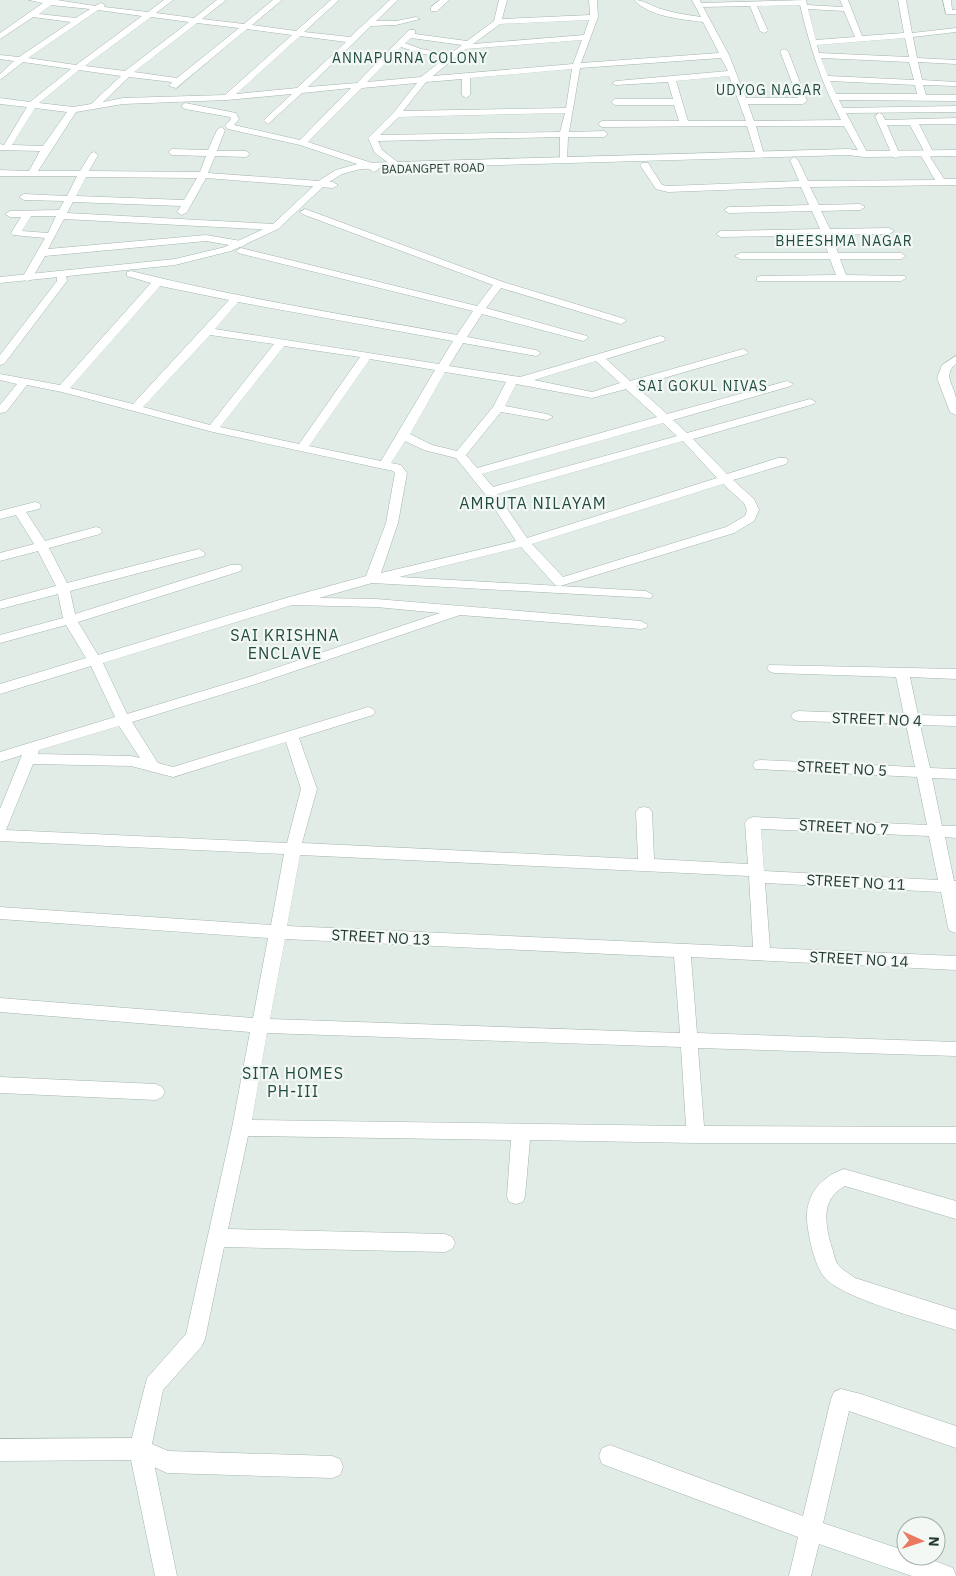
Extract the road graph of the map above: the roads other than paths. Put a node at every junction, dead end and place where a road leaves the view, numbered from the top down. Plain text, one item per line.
1 (33, 0) edge
2 (108, 0) edge
3 (170, 0) edge
4 (222, 0) edge
5 (278, 0) edge
6 (335, 0) edge
7 (394, 0) edge
8 (444, 0) edge
9 (503, 0) edge
10 (594, 0) edge
11 (638, 0) edge
12 (844, 0) edge
13 (902, 0) edge
14 (947, 0) edge
15 (51, 1) edge
16 (697, 2) edge
17 (752, 3) junction
18 (802, 3) edge
19 (97, 8) junction
20 (847, 8) junction
21 (434, 9) dead end
22 (952, 12) edge
23 (149, 14) junction
24 (32, 15) junction
25 (594, 17) junction
26 (416, 19) dead end
27 (195, 20) junction
28 (707, 20) junction
29 (78, 21) junction
30 (498, 22) junction
31 (369, 24) junction
32 (247, 27) junction
33 (954, 30) edge
34 (764, 31) dead end
35 (299, 32) junction
36 (909, 35) junction
37 (0, 37) edge
38 (587, 37) junction
39 (860, 39) junction
40 (352, 40) junction
41 (813, 43) junction
42 (399, 44) junction
43 (467, 45) junction
44 (784, 51) dead end
45 (725, 55) junction
46 (816, 55) junction
47 (451, 56) junction
48 (0, 57) edge
49 (22, 59) junction
50 (913, 60) junction
51 (956, 62) edge
52 (576, 66) junction
53 (78, 67) junction
54 (126, 74) junction
55 (733, 74) junction
56 (466, 76) junction
57 (0, 78) edge
58 (827, 78) junction
59 (671, 79) junction
60 (423, 80) junction
61 (180, 81) junction
62 (919, 82) junction
63 (616, 83) dead end
64 (956, 84) edge
65 (358, 86) junction
66 (303, 90) junction
67 (466, 95) dead end
68 (227, 97) junction
69 (833, 97) junction
70 (922, 97) junction
71 (956, 98) edge
72 (0, 101) edge
73 (152, 101) junction
74 (744, 101) junction
75 (615, 102) dead end
76 (677, 102) junction
77 (32, 105) junction
78 (92, 108) junction
79 (956, 109) edge
80 (73, 110) junction
81 (569, 110) junction
82 (876, 110) junction
83 (841, 111) junction
84 (397, 114) junction
85 (268, 121) dead end
86 (956, 121) edge
87 (913, 122) junction
88 (684, 123) junction
89 (848, 123) junction
90 (883, 123) junction
91 (751, 124) junction
92 (221, 130) dead end
93 (564, 134) junction
94 (372, 138) junction
95 (302, 143) junction
96 (3, 147) edge
97 (46, 149) junction
98 (172, 152) dead end
99 (956, 153) edge
100 (212, 154) junction
101 (246, 154) dead end
102 (864, 154) junction
103 (927, 154) junction
104 (760, 155) junction
105 (896, 155) junction
106 (94, 156) dead end
107 (564, 160) junction
108 (794, 160) junction
109 (606, 162) junction
110 (645, 164) junction
111 (398, 166) junction
112 (372, 167) junction
113 (0, 173) edge
114 (32, 173) junction
115 (83, 174) junction
116 (203, 175) junction
117 (323, 182) junction
118 (941, 182) junction
119 (956, 182) edge
120 (805, 184) junction
121 (333, 185) junction
122 (24, 197) dead end
123 (70, 198) junction
124 (185, 203) junction
125 (860, 207) dead end
126 (816, 208) junction
127 (729, 210) dead end
128 (305, 212) junction
129 (28, 213) junction
130 (10, 214) dead end
131 (61, 215) junction
132 (177, 222) junction
133 (275, 227) junction
134 (889, 231) dead end
135 (826, 232) junction
136 (721, 234) dead end
137 (51, 236) junction
138 (241, 248) junction
139 (42, 253) junction
140 (740, 256) dead end
141 (834, 256) junction
142 (901, 256) dead end
143 (130, 274) junction
144 (27, 278) junction
145 (61, 278) junction
146 (842, 278) junction
147 (901, 278) dead end
148 (0, 280) edge
149 (760, 280) dead end
150 (158, 282) junction
151 (499, 284) junction
152 (0, 287) edge
153 (236, 298) junction
154 (480, 310) junction
155 (621, 321) dead end
156 (207, 331) junction
157 (583, 338) dead end
158 (461, 339) junction
159 (660, 339) dead end
160 (281, 342) junction
161 (743, 352) dead end
162 (536, 354) dead end
163 (367, 355) junction
164 (598, 357) junction
165 (956, 359) edge
166 (0, 362) edge
167 (442, 367) junction
168 (0, 377) edge
169 (517, 380) junction
170 (24, 382) junction
171 (628, 384) junction
172 (788, 384) dead end
173 (63, 389) junction
174 (5, 397) edge
175 (810, 402) dead end
176 (136, 408) junction
177 (498, 408) junction
178 (2, 410) dead end
179 (956, 412) edge
180 (547, 417) dead end
181 (665, 419) junction
182 (213, 429) junction
183 (403, 435) junction
184 (685, 437) junction
185 (302, 447) junction
186 (460, 455) junction
187 (782, 461) dead end
188 (384, 465) junction
189 (474, 474) junction
190 (725, 479) junction
191 (490, 492) junction
192 (35, 506) dead end
193 (19, 510) junction
194 (0, 515) edge
195 (96, 531) dead end
196 (524, 543) junction
197 (41, 545) junction
198 (199, 553) dead end
199 (0, 557) edge
200 (236, 568) dead end
201 (372, 579) junction
202 (63, 588) junction
203 (646, 595) dead end
204 (291, 601) junction
205 (0, 605) edge
206 (459, 611) junction
207 (70, 620) junction
208 (641, 625) dead end
209 (0, 639) edge
210 (95, 662) junction
211 (774, 668) dead end
212 (902, 672) junction
213 (956, 674) edge
214 (0, 689) edge
215 (368, 712) dead end
216 (798, 716) dead end
217 (123, 720) junction
218 (912, 720) junction
219 (956, 721) edge
220 (291, 736) junction
221 (31, 753) junction
222 (0, 757) edge
223 (760, 765) dead end
224 (153, 767) junction
225 (923, 772) junction
226 (956, 774) edge
227 (644, 812) dead end
228 (0, 827) edge
229 (936, 832) junction
230 (956, 832) edge
231 (0, 835) edge
232 (293, 849) junction
233 (646, 865) junction
234 (756, 873) junction
235 (952, 886) edge
236 (0, 913) edge
237 (956, 927) edge
238 (277, 932) junction
239 (682, 951) junction
240 (762, 954) junction
241 (956, 963) edge
242 (0, 1005) edge
243 (260, 1026) junction
244 (689, 1040) junction
245 (956, 1049) edge
246 (0, 1085) edge
247 (156, 1092) dead end
248 (241, 1128) junction
249 (521, 1132) junction
250 (696, 1134) junction
251 (956, 1135) edge
252 (516, 1196) dead end
253 (956, 1210) edge
254 (216, 1238) junction
255 (446, 1243) dead end
256 (956, 1320) edge
257 (956, 1437) edge
258 (140, 1449) junction
259 (0, 1450) edge
260 (610, 1456) dead end
261 (332, 1467) dead end
262 (810, 1530) junction
263 (166, 1576) edge
264 (800, 1576) edge
265 (945, 1576) edge

1 - 15 street
2 - 19 street
3 - 23 street
4 - 27 street
5 - 32 street
6 - 35 street
7 - 31 street
8 - 21 street
9 - 30 street
10 - 25 street
11 - 28 street
12 - 20 street
13 - 36 street
14 - 22 street
15 - 19 street
15 - 24 street
16 - 17 street
16 - 28 street
17 - 18 street
17 - 34 street
18 - 20 street
18 - 41 street
19 - 23 street
19 - 29 street
20 - 39 street
22 - 33 street
23 - 27 street
23 - 53 street
24 - 29 street
24 - 37 street
25 - 30 street
25 - 38 street
26 - 31 street
27 - 32 street
27 - 54 street
28 - 45 street
29 - 49 street
30 - 43 street
31 - 40 street
32 - 35 street
32 - 61 street
33 - 36 street
35 - 40 street
35 - 68 street
36 - 39 street
36 - 50 street
38 - 43 street
38 - 52 street
39 - 41 street
40 - 66 street
41 - 46 street
42 - 43 street
42 - 47 street
42 - 65 street
43 - 47 street
44 - 74 street
45 - 52 street
45 - 55 street
46 - 50 street
46 - 58 street
47 - 60 street
48 - 49 street
49 - 53 street
49 - 57 street
50 - 51 street
50 - 62 street
52 - 56 street
52 - 81 street
53 - 54 street
53 - 77 street
54 - 61 street
54 - 78 street
55 - 59 street
55 - 74 street
56 - 60 street
56 - 67 street
58 - 62 street
58 - 69 street
59 - 63 street
59 - 76 street
60 - 65 street
60 - 84 street
61 - 73 street
62 - 64 street
62 - 70 street
65 - 66 street
65 - 95 street
66 - 68 street
66 - 85 street
68 - 73 street
69 - 70 street
69 - 83 street
70 - 71 street
72 - 77 street
73 - 78 street
73 - 95 street
74 - 91 street
75 - 76 street
76 - 88 street
77 - 80 street
77 - 96 street
78 - 80 street
79 - 82 street
80 - 97 street
81 - 84 street
81 - 93 street
82 - 83 street
82 - 90 street
83 - 89 street
84 - 94 street
86 - 87 street
87 - 90 street
87 - 103 street
88 - 91 street
88 - 93 street
89 - 91 street
89 - 102 street
90 - 105 street
91 - 104 street
92 - 100 street
93 - 94 street
93 - 107 street
94 - 111 street
95 - 112 street
96 - 97 street
97 - 114 street
98 - 100 street
99 - 103 street, BADANGPET ROAD
100 - 101 street
100 - 116 street
102 - 104 street, BADANGPET ROAD
102 - 105 street, BADANGPET ROAD
102 - 108 street, BADANGPET ROAD
103 - 105 street, BADANGPET ROAD
103 - 118 street
104 - 109 street, BADANGPET ROAD
106 - 115 street
107 - 109 street, BADANGPET ROAD
107 - 111 street, BADANGPET ROAD
108 - 110 street, BADANGPET ROAD
108 - 120 street
109 - 110 street, BADANGPET ROAD
109 - 111 street, BADANGPET ROAD
110 - 120 street
111 - 112 street, BADANGPET ROAD
112 - 117 street, BADANGPET ROAD
112 - 121 street, BADANGPET ROAD
113 - 114 street
114 - 115 street
115 - 116 street
115 - 123 street
116 - 117 street
116 - 124 street
117 - 121 street
117 - 133 street, BADANGPET ROAD
118 - 119 street
118 - 120 street
120 - 126 street
121 - 128 street, BADANGPET ROAD
122 - 123 street
123 - 124 street
123 - 131 street
124 - 132 street
125 - 126 street
126 - 127 street
126 - 135 street
128 - 138 street, BADANGPET ROAD
128 - 151 street
129 - 130 street
129 - 131 street
129 - 137 street
131 - 132 street
131 - 137 street
132 - 133 street
133 - 138 street, BADANGPET ROAD
134 - 135 street
135 - 136 street
135 - 141 street
137 - 139 street
138 - 139 street
138 - 143 street, BADANGPET ROAD
138 - 145 street, BADANGPET ROAD
138 - 154 street
139 - 144 street
140 - 141 street
141 - 142 street
141 - 146 street
143 - 145 street, BADANGPET ROAD
143 - 150 street
144 - 145 street, BADANGPET ROAD
144 - 148 street, BADANGPET ROAD
145 - 152 street, BADANGPET ROAD
145 - 166 street
146 - 147 street
146 - 149 street
150 - 153 street
150 - 173 street
151 - 154 street
151 - 155 street
153 - 156 street
153 - 158 street
154 - 157 street
154 - 158 street
156 - 160 street
156 - 176 street
158 - 162 street
158 - 167 street
159 - 164 street
160 - 163 street
160 - 182 street
161 - 171 street
163 - 167 street
163 - 185 street
164 - 169 street
164 - 171 street
165 - 179 street
167 - 169 street
167 - 183 street
168 - 170 street
169 - 171 street
169 - 177 street
170 - 173 street
170 - 174 street
171 - 181 street
172 - 181 street
173 - 176 street
174 - 178 street
175 - 184 street
176 - 182 street
177 - 180 street
177 - 186 street
181 - 184 street
181 - 189 street
182 - 185 street
183 - 186 street
183 - 188 street
184 - 190 street
184 - 191 street
185 - 188 street
186 - 189 street
187 - 190 street
188 - 201 street
189 - 191 street
190 - 196 street
190 - 196 street
191 - 196 street
192 - 193 street
193 - 194 street
193 - 197 street
195 - 197 street
196 - 201 street
197 - 199 street
197 - 202 street
198 - 202 street
200 - 207 street
201 - 203 street
201 - 204 street
202 - 205 street
202 - 207 street
204 - 206 street
204 - 210 street
206 - 208 street
206 - 217 street
207 - 209 street
207 - 210 street
210 - 214 street
210 - 217 street
211 - 212 street
212 - 213 street
212 - 218 street
215 - 220 street
216 - 218 street, STREET NO 4
217 - 221 street
217 - 224 street
218 - 219 street, STREET NO 4
218 - 225 street
220 - 224 street
220 - 232 street
221 - 222 street
221 - 224 street
221 - 228 street
223 - 225 street, STREET NO 5
225 - 226 street, STREET NO 5
225 - 229 street
227 - 233 street
229 - 230 street, STREET NO 7
229 - 234 street, STREET NO 7
229 - 235 street
231 - 232 street, STREET NO 11
232 - 233 street, STREET NO 11
232 - 238 street
233 - 234 street, STREET NO 11
234 - 235 street, STREET NO 11
234 - 240 street
235 - 237 street
236 - 238 street, STREET NO 13
238 - 239 street, STREET NO 13
238 - 243 street
239 - 240 street, STREET NO 13
239 - 244 street
240 - 241 street, STREET NO 14
242 - 243 street
243 - 244 street
243 - 248 street
244 - 245 street
244 - 250 street
246 - 247 street
248 - 249 street
248 - 254 street
249 - 250 street
249 - 252 street
250 - 251 street
253 - 256 street
254 - 255 street
254 - 258 street
257 - 262 street
258 - 259 street
258 - 261 street
258 - 263 street
260 - 262 street
262 - 264 street
262 - 265 street

